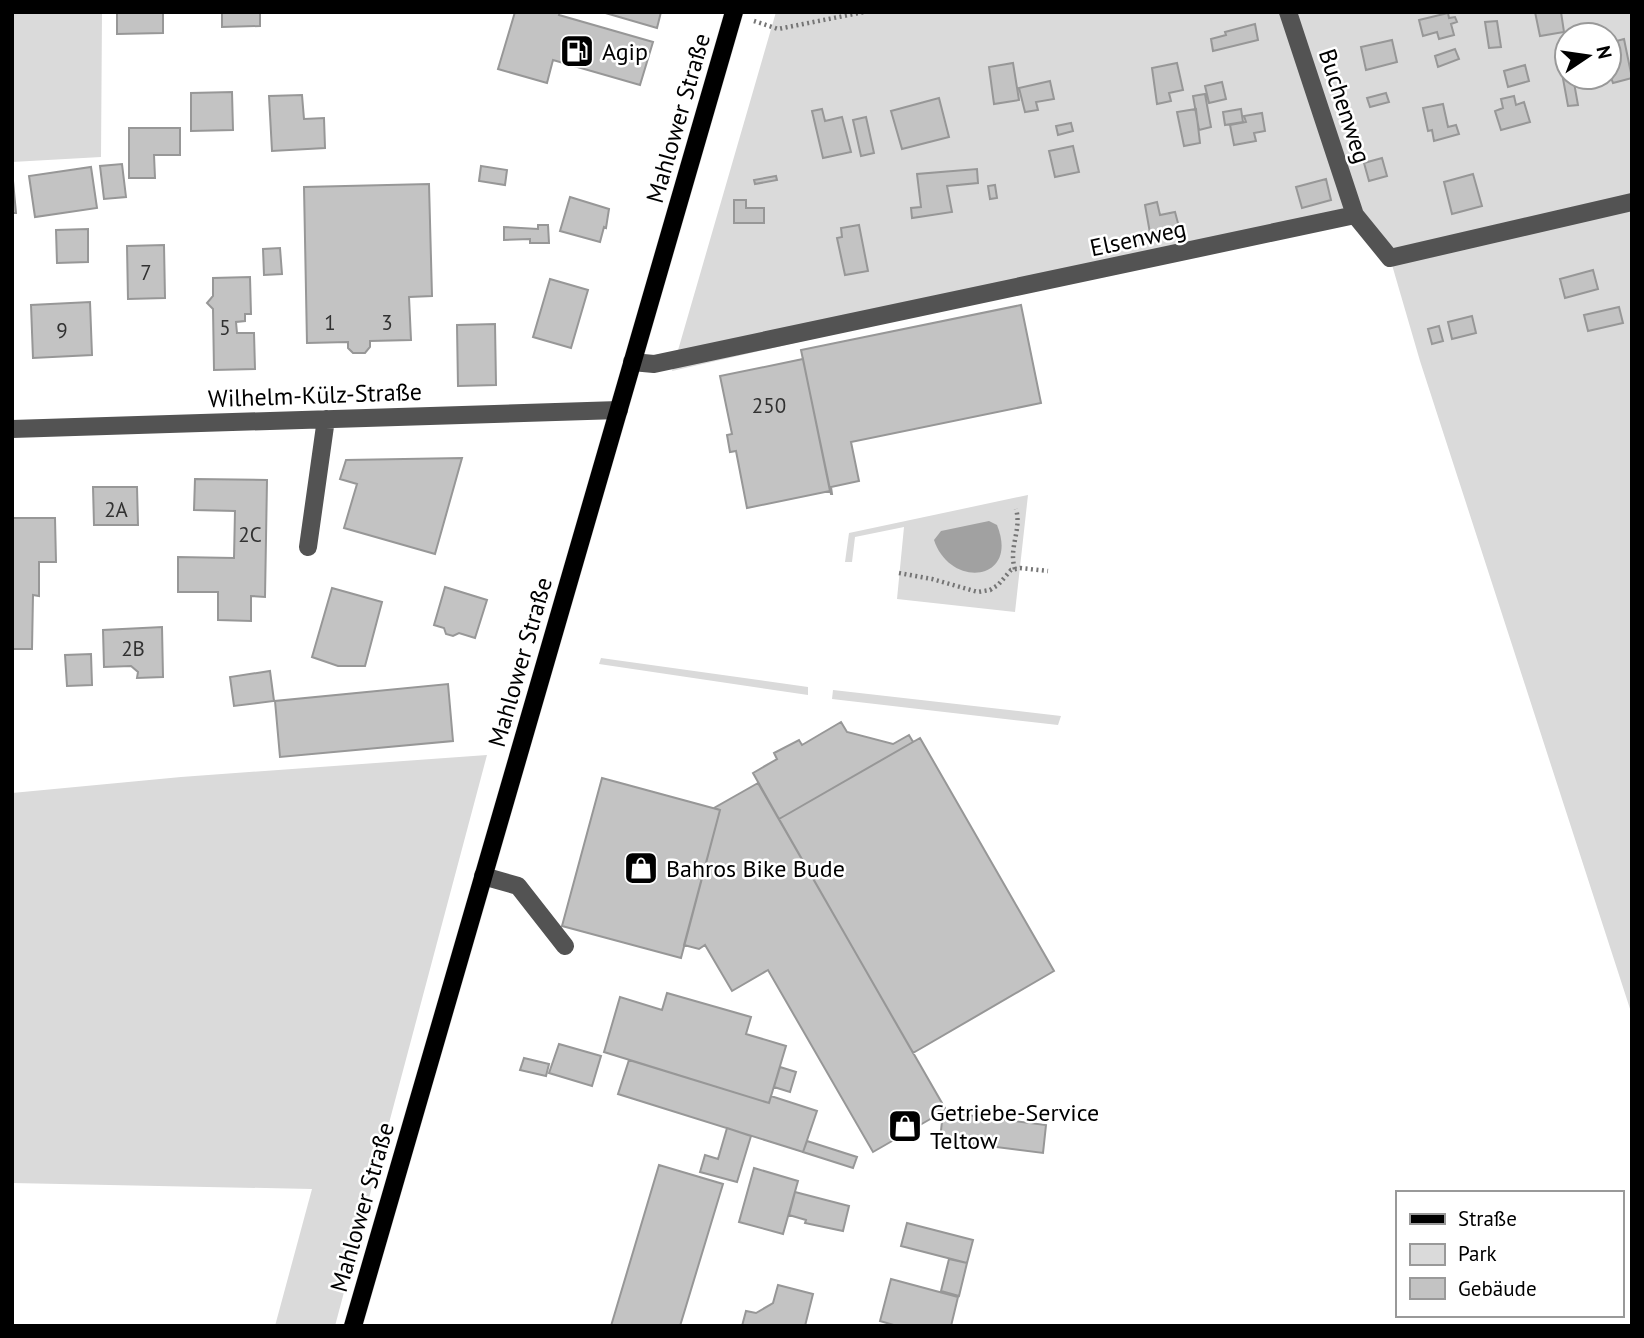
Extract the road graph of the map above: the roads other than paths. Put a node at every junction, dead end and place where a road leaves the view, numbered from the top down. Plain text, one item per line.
1 (1288, 12) edge
2 (734, 13) edge
3 (1632, 202) edge
4 (1356, 215) junction
5 (632, 362) junction
6 (619, 410) junction
7 (326, 419) junction
8 (12, 429) edge
9 (308, 547) dead end
10 (483, 876) junction
11 (565, 946) dead end
12 (353, 1326) edge

1 - 4 street, Buchenweg
2 - 5 main road, Mahlower Straße
3 - 4 street
4 - 5 street, Elsenweg
5 - 6 main road, Mahlower Straße
6 - 7 street, Wilhelm-Külz-Straße
6 - 10 main road, Mahlower Straße
7 - 8 street, Wilhelm-Külz-Straße
7 - 9 street
10 - 11 street
10 - 12 main road, Mahlower Straße

